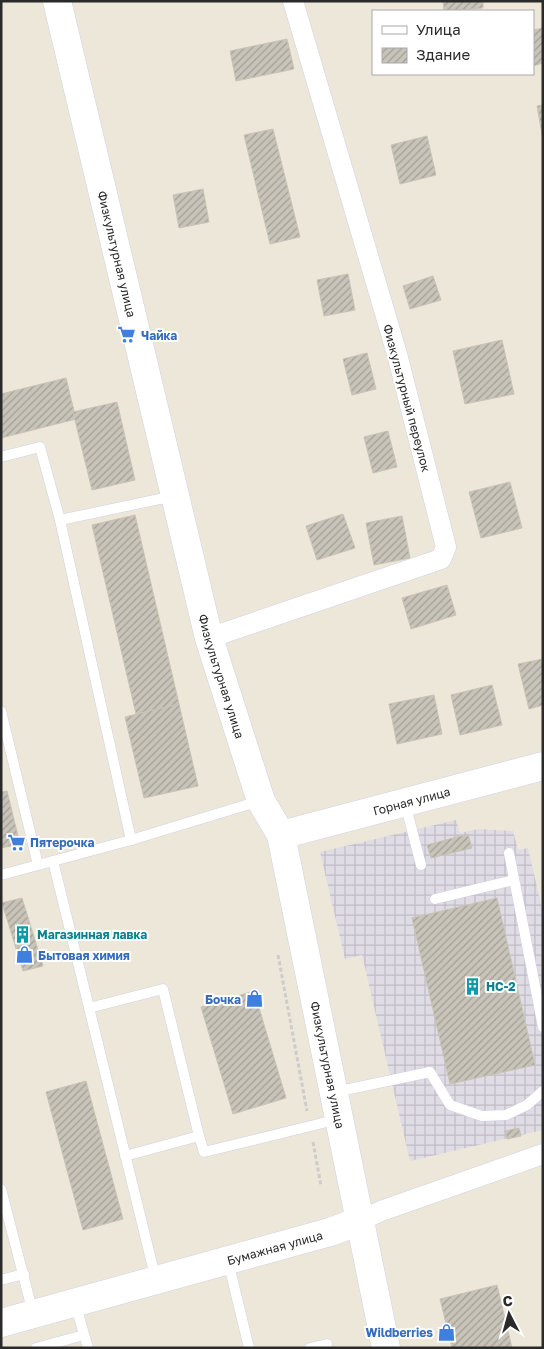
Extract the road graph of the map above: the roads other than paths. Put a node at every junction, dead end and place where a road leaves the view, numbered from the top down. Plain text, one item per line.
1 (57, 1) edge
2 (293, 1) edge
3 (1, 456) edge
4 (176, 496) junction
5 (60, 520) junction
6 (209, 638) junction
7 (1, 710) edge
8 (543, 766) edge
9 (261, 801) junction
10 (405, 802) junction
11 (281, 835) junction
12 (131, 840) junction
13 (509, 853) dead end
14 (53, 861) junction
15 (38, 865) junction
16 (421, 865) dead end
17 (1, 875) edge
18 (514, 880) junction
19 (435, 899) dead end
20 (89, 1008) junction
21 (543, 1027) edge
22 (543, 1091) edge
23 (334, 1092) junction
24 (340, 1119) junction
25 (199, 1136) junction
26 (543, 1154) edge
27 (125, 1156) junction
28 (1, 1189) edge
29 (360, 1221) junction
30 (227, 1260) junction
31 (24, 1274) junction
32 (1, 1280) edge
33 (156, 1280) junction
34 (74, 1302) junction
35 (33, 1314) junction
36 (1, 1323) edge
37 (84, 1335) junction
38 (327, 1344) dead end
39 (36, 1348) edge
40 (88, 1348) edge
41 (249, 1348) edge
42 (310, 1348) edge
43 (386, 1348) edge

1 - 4 street, Физкультурная улица
2 - 6 street, Физкультурный переулок
3 - 5 lane
4 - 5 lane
4 - 6 street, Физкультурная улица
5 - 12 lane
6 - 9 street, Физкультурная улица
7 - 15 lane
8 - 10 street, Горная улица
9 - 11 street, Физкультурная улица
9 - 12 lane
10 - 11 street, Горная улица
10 - 16 lane
11 - 23 street, Физкультурная улица
12 - 14 lane
13 - 18 lane
14 - 15 lane
14 - 20 lane
15 - 17 lane
18 - 19 lane
18 - 21 lane
20 - 25 lane
20 - 27 lane
22 - 23 lane
23 - 24 street, Физкультурная улица
24 - 25 lane
24 - 29 street, Физкультурная улица
25 - 27 lane
26 - 29 street, Бумажная улица
27 - 33 lane
28 - 31 lane
29 - 30 street, Бумажная улица
29 - 43 street, Физкультурная улица
30 - 33 street, Бумажная улица
30 - 41 lane
31 - 32 lane
31 - 35 lane
33 - 34 street, Бумажная улица
34 - 35 street, Бумажная улица
34 - 37 lane
35 - 36 street, Бумажная улица
37 - 39 lane
37 - 40 lane
38 - 42 lane

